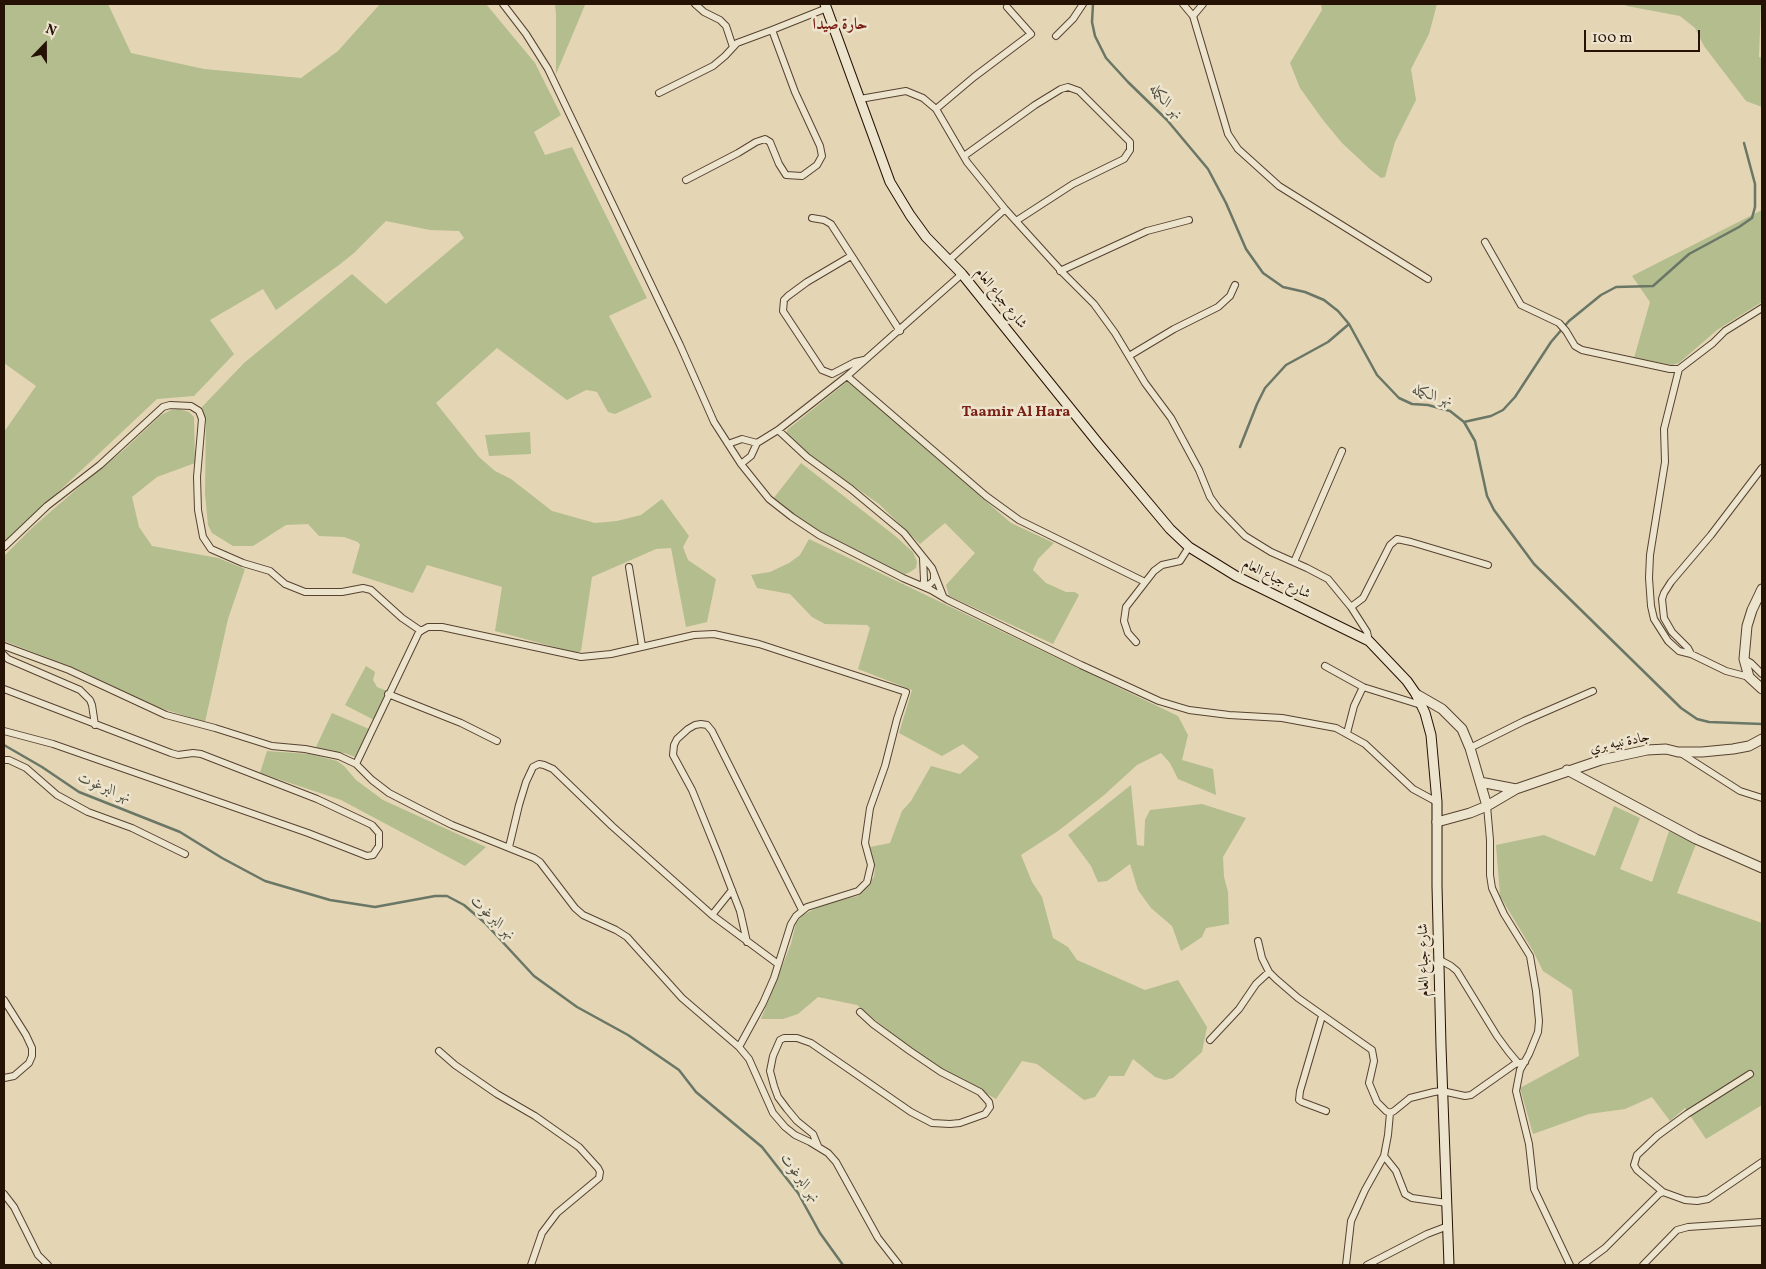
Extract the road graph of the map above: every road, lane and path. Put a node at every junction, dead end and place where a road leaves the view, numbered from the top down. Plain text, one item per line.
1 (503, 4) edge
2 (694, 4) edge
3 (1083, 4) edge
4 (1183, 4) edge
5 (1203, 4) edge
6 (826, 6) edge
7 (1007, 7) dead end
8 (1192, 16) junction
9 (772, 30) junction
10 (1056, 36) dead end
11 (733, 47) junction
12 (658, 93) dead end
13 (860, 99) junction
14 (936, 109) junction
15 (964, 156) junction
16 (686, 180) dead end
17 (1005, 209) junction
18 (812, 218) dead end
19 (1189, 220) dead end
20 (1016, 221) junction
21 (1485, 242) dead end
22 (851, 256) junction
23 (948, 261) junction
24 (1060, 271) junction
25 (962, 274) junction
26 (1428, 279) dead end
27 (1236, 285) dead end
28 (1762, 308) edge
29 (900, 331) junction
30 (1129, 356) junction
31 (864, 360) junction
32 (1680, 369) junction
33 (847, 376) junction
34 (778, 430) junction
35 (757, 443) junction
36 (728, 444) junction
37 (1342, 451) dead end
38 (741, 464) junction
39 (1762, 468) edge
40 (4, 547) edge
41 (1189, 547) junction
42 (923, 557) junction
43 (1294, 562) junction
44 (1488, 565) dead end
45 (629, 567) dead end
46 (924, 570) junction
47 (934, 575) junction
48 (909, 580) junction
49 (1145, 582) junction
50 (922, 586) junction
51 (1762, 589) edge
52 (944, 598) junction
53 (1351, 607) junction
54 (421, 630) junction
55 (1369, 641) junction
56 (1136, 642) dead end
57 (4, 646) edge
58 (642, 646) junction
59 (1691, 654) junction
60 (4, 655) edge
61 (1744, 660) junction
62 (1325, 666) dead end
63 (1762, 674) edge
64 (1749, 678) junction
65 (1363, 687) junction
66 (1762, 688) edge
67 (4, 689) edge
68 (1593, 691) dead end
69 (388, 694) junction
70 (1416, 694) junction
71 (1421, 705) junction
72 (95, 725) junction
73 (4, 731) edge
74 (1347, 733) junction
75 (1762, 739) edge
76 (497, 741) dead end
77 (1470, 748) junction
78 (1678, 752) junction
79 (4, 760) edge
80 (356, 764) junction
81 (1567, 770) junction
82 (1480, 782) junction
83 (1516, 789) junction
84 (1761, 799) edge
85 (1437, 802) junction
86 (1487, 806) junction
87 (1437, 822) junction
88 (509, 847) junction
89 (185, 854) dead end
90 (1762, 868) edge
91 (732, 890) junction
92 (802, 910) junction
93 (712, 915) junction
94 (1258, 941) dead end
95 (747, 942) junction
96 (1438, 958) junction
97 (778, 964) junction
98 (1269, 972) junction
99 (4, 1000) edge
100 (860, 1012) dead end
101 (1322, 1016) junction
102 (1210, 1040) dead end
103 (739, 1048) junction
104 (439, 1051) dead end
105 (1521, 1062) junction
106 (1750, 1074) dead end
107 (4, 1078) edge
108 (1442, 1091) junction
109 (1326, 1111) dead end
110 (1390, 1113) junction
111 (818, 1146) junction
112 (1384, 1156) junction
113 (1762, 1162) edge
114 (1663, 1192) junction
115 (4, 1194) edge
116 (1447, 1203) junction
117 (1762, 1222) edge
118 (1448, 1226) junction
119 (48, 1265) edge
120 (532, 1265) edge
121 (899, 1265) edge
122 (1346, 1265) edge
123 (1367, 1265) edge
124 (1450, 1265) edge
125 (1570, 1265) edge
126 (1582, 1265) edge
127 (1643, 1265) edge

1 - 36 street
2 - 11 street
3 - 10 street
4 - 8 street
5 - 8 street
6 - 9 street
6 - 13 main road, شارع جباع العام
7 - 14 street
8 - 26 street
9 - 11 street
9 - 16 street
11 - 12 street
13 - 14 street
13 - 23 main road, شارع جباع العام
14 - 15 street
15 - 17 street
15 - 20 street
17 - 20 street
17 - 23 street
18 - 22 street
19 - 24 street
20 - 24 street
21 - 32 street
22 - 29 street
22 - 31 street
23 - 25 main road, شارع جباع العام
24 - 30 street
25 - 29 street
25 - 41 main road, شارع جباع العام
27 - 30 street
28 - 32 street
29 - 31 street
30 - 43 street
31 - 33 street
32 - 59 street
33 - 34 street
33 - 49 street
34 - 35 street
34 - 42 street
35 - 36 street
35 - 38 street
36 - 38 street
37 - 43 street
38 - 48 street
39 - 59 street
40 - 54 street
41 - 49 street
41 - 55 main road, شارع جباع العام
42 - 46 street
42 - 47 street
43 - 53 street
44 - 53 street
45 - 58 street
46 - 48 street
46 - 50 street
47 - 50 street
47 - 52 street
48 - 50 street
49 - 56 street
50 - 52 street
51 - 61 main road
52 - 74 street
53 - 55 street
54 - 58 street
54 - 69 street
55 - 70 main road, شارع جباع العام
57 - 80 street
58 - 92 street
59 - 64 street
60 - 72 street
61 - 63 street
61 - 64 main road
62 - 65 street
64 - 66 main road
65 - 71 street
65 - 74 street
67 - 72 street
68 - 77 street
69 - 76 street
69 - 80 street
70 - 71 main road, شارع جباع العام
70 - 77 main road
71 - 85 main road, شارع جباع العام
72 - 73 street
74 - 85 street
75 - 78 main road, جادة نبيه بري
77 - 82 main road
78 - 81 main road, جادة نبيه بري
78 - 84 street
79 - 89 street
80 - 88 street
81 - 83 main road, جادة نبيه بري
81 - 90 main road
82 - 83 main road
82 - 86 main road
83 - 86 main road, جادة نبيه بري
85 - 87 main road, شارع جباع العام
86 - 87 main road, جادة نبيه بري
86 - 105 street
87 - 96 main road, شارع جباع العام
88 - 93 street
88 - 103 street
91 - 92 street
91 - 93 street
91 - 95 street
92 - 97 street
93 - 95 street
94 - 98 street
95 - 97 street
96 - 105 street
96 - 108 main road, شارع جباع العام
97 - 103 street
98 - 101 street
98 - 102 street
99 - 107 street
100 - 111 street
101 - 109 street
101 - 110 street
103 - 111 street
104 - 120 street
105 - 108 street
105 - 125 street
106 - 114 street
108 - 110 street
108 - 116 main road, شارع جباع العام
110 - 112 street
111 - 121 street
112 - 116 street
112 - 122 street
113 - 114 street
114 - 126 street
115 - 119 street
116 - 118 main road, شارع جباع العام
117 - 127 street
118 - 123 street
118 - 124 main road, شارع جباع العام

